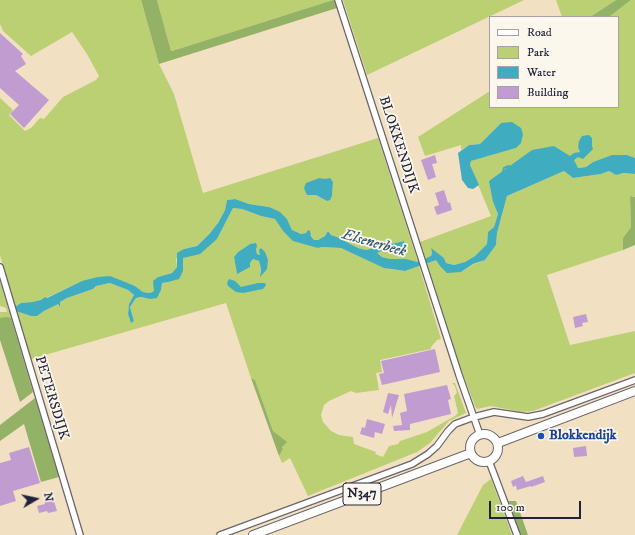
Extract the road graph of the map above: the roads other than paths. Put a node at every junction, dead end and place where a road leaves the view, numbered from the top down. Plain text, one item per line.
1 (338, 0) edge
2 (0, 267) edge
3 (635, 380) edge
4 (635, 391) edge
5 (474, 417) junction
6 (480, 434) junction
7 (498, 443) junction
8 (471, 453) junction
9 (489, 461) junction
10 (80, 535) edge
11 (220, 535) edge
12 (253, 535) edge
13 (517, 535) edge

1 - 5 street, BLOKKENDIJK
2 - 10 street, PETERSDIJK
3 - 5 street
4 - 7 main road
5 - 6 street, BLOKKENDIJK
5 - 11 street
6 - 7 main road
6 - 8 main road
7 - 9 main road
8 - 9 main road
8 - 12 main road, N347
9 - 13 street

